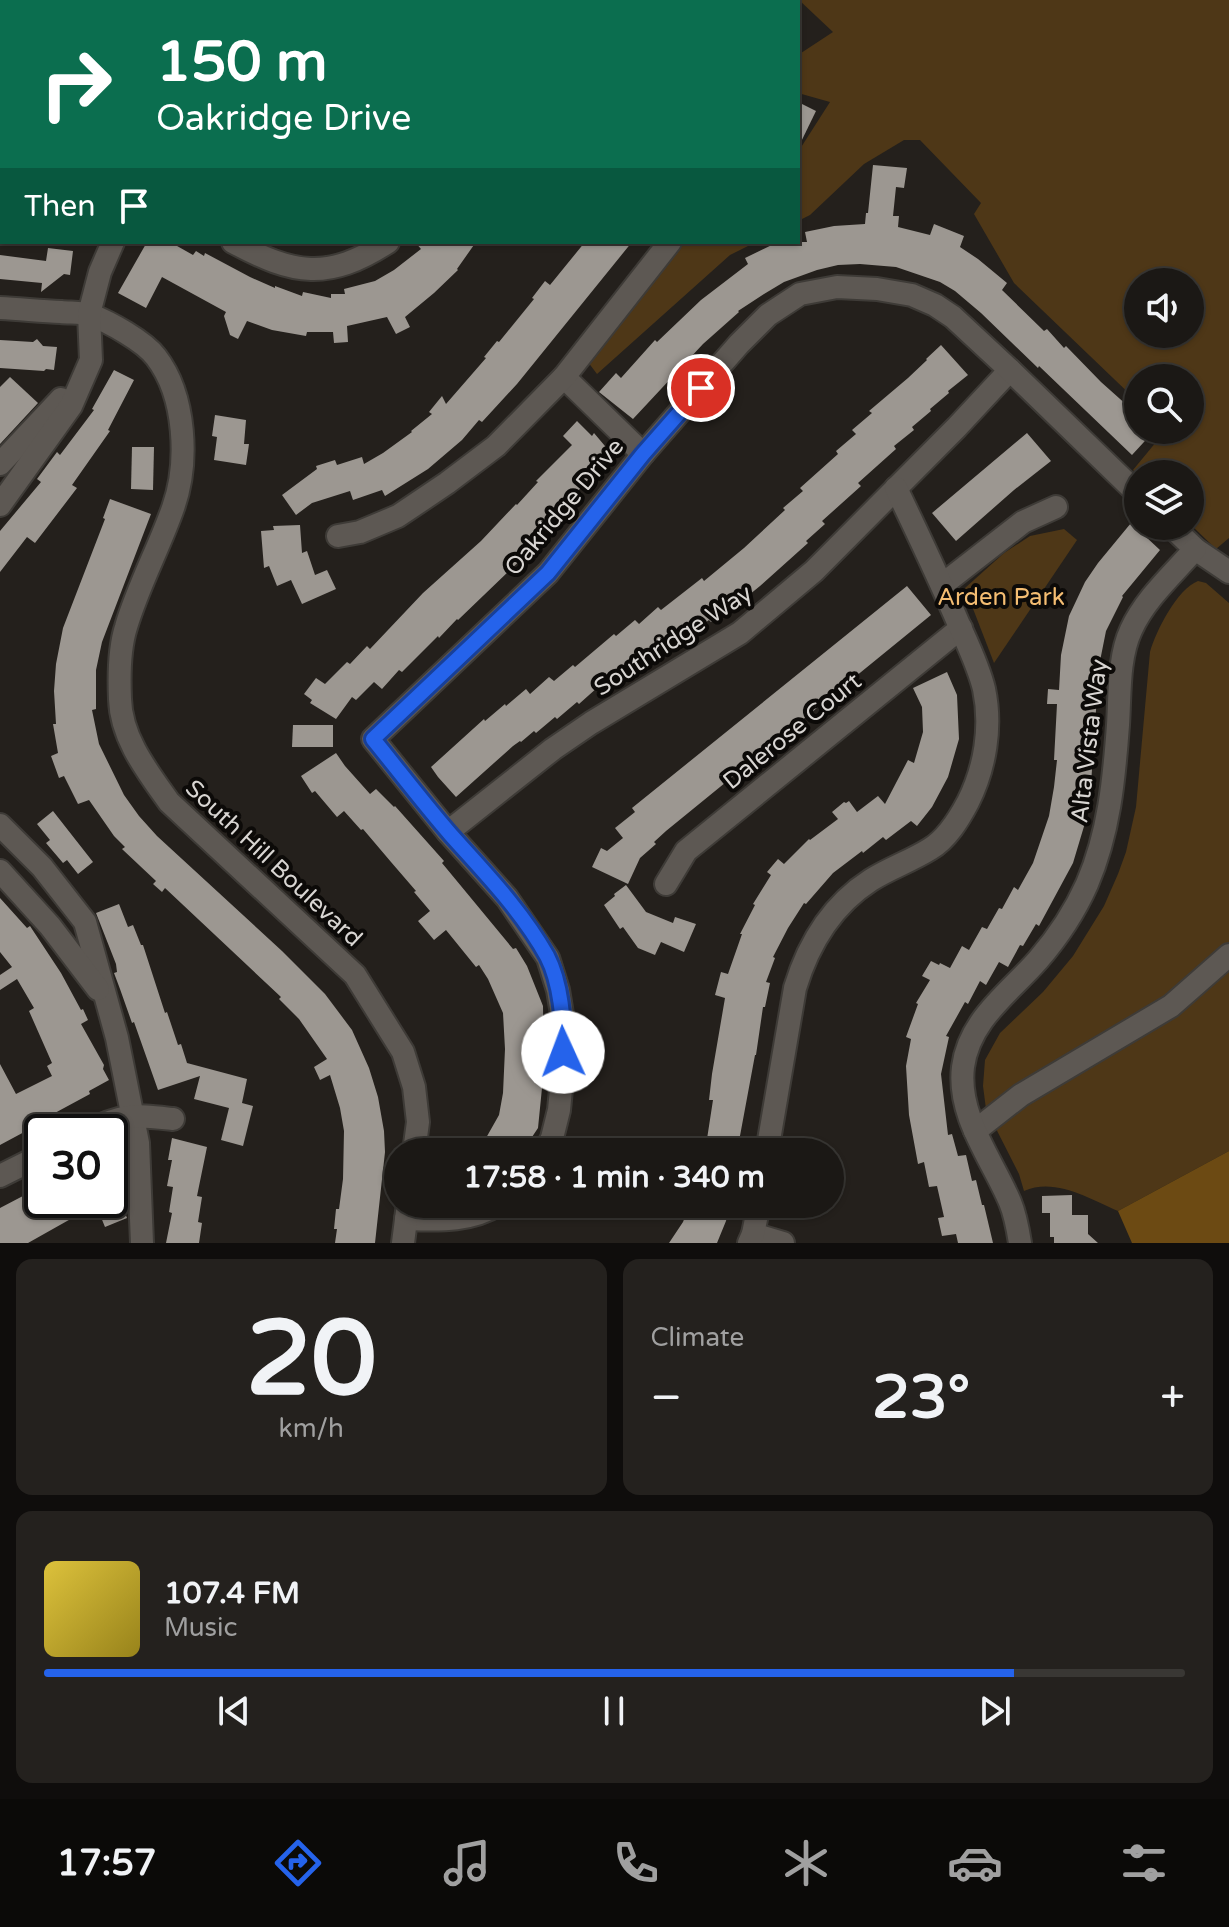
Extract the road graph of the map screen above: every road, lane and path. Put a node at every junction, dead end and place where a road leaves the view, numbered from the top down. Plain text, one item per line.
1 (112, 244) edge
2 (237, 244) edge
3 (385, 244) edge
4 (668, 244) edge
5 (0, 308) edge
6 (89, 314) junction
7 (91, 360) junction
8 (1010, 370) junction
9 (564, 377) junction
10 (643, 454) junction
11 (0, 464) edge
12 (1124, 480) edge
13 (896, 488) junction
14 (0, 505) edge
15 (1056, 507) dead end
16 (338, 536) dead end
17 (1186, 540) edge
18 (1195, 549) junction
19 (1229, 572) edge
20 (942, 585) junction
21 (961, 628) junction
22 (0, 825) edge
23 (448, 832) junction
24 (0, 871) edge
25 (666, 884) dead end
26 (1229, 955) edge
27 (106, 999) junction
28 (133, 1115) junction
29 (128, 1116) edge
30 (173, 1119) dead end
31 (975, 1131) junction
32 (416, 1138) edge
33 (552, 1138) edge
34 (769, 1138) edge
35 (24, 1164) edge
36 (0, 1176) edge
37 (406, 1218) edge
38 (756, 1218) edge
39 (751, 1238) edge
40 (142, 1243) edge
41 (403, 1243) edge
42 (783, 1243) edge
43 (1020, 1243) edge

1 - 6 street
2 - 3 street
4 - 9 street
5 - 6 street, South Hill Boulevard
6 - 7 street
6 - 32 street, South Hill Boulevard
7 - 11 street
7 - 14 street
8 - 10 street, Oakridge Drive
8 - 12 street, Oakridge Drive
8 - 13 street, Southridge Way
9 - 10 street
9 - 16 street
10 - 23 street, Oakridge Drive
13 - 20 street
13 - 23 street, Southridge Way
15 - 20 street
17 - 18 street
18 - 19 street
18 - 31 street, Alta Vista Way
20 - 21 street
21 - 25 street, Dalerose Court
21 - 34 street
22 - 27 street
23 - 33 street, Oakridge Drive
24 - 27 street
26 - 31 street
27 - 28 street
28 - 29 street
28 - 30 street
28 - 40 street
31 - 43 street, Alta Vista Way
35 - 36 street
37 - 41 street
38 - 39 street
39 - 42 street

